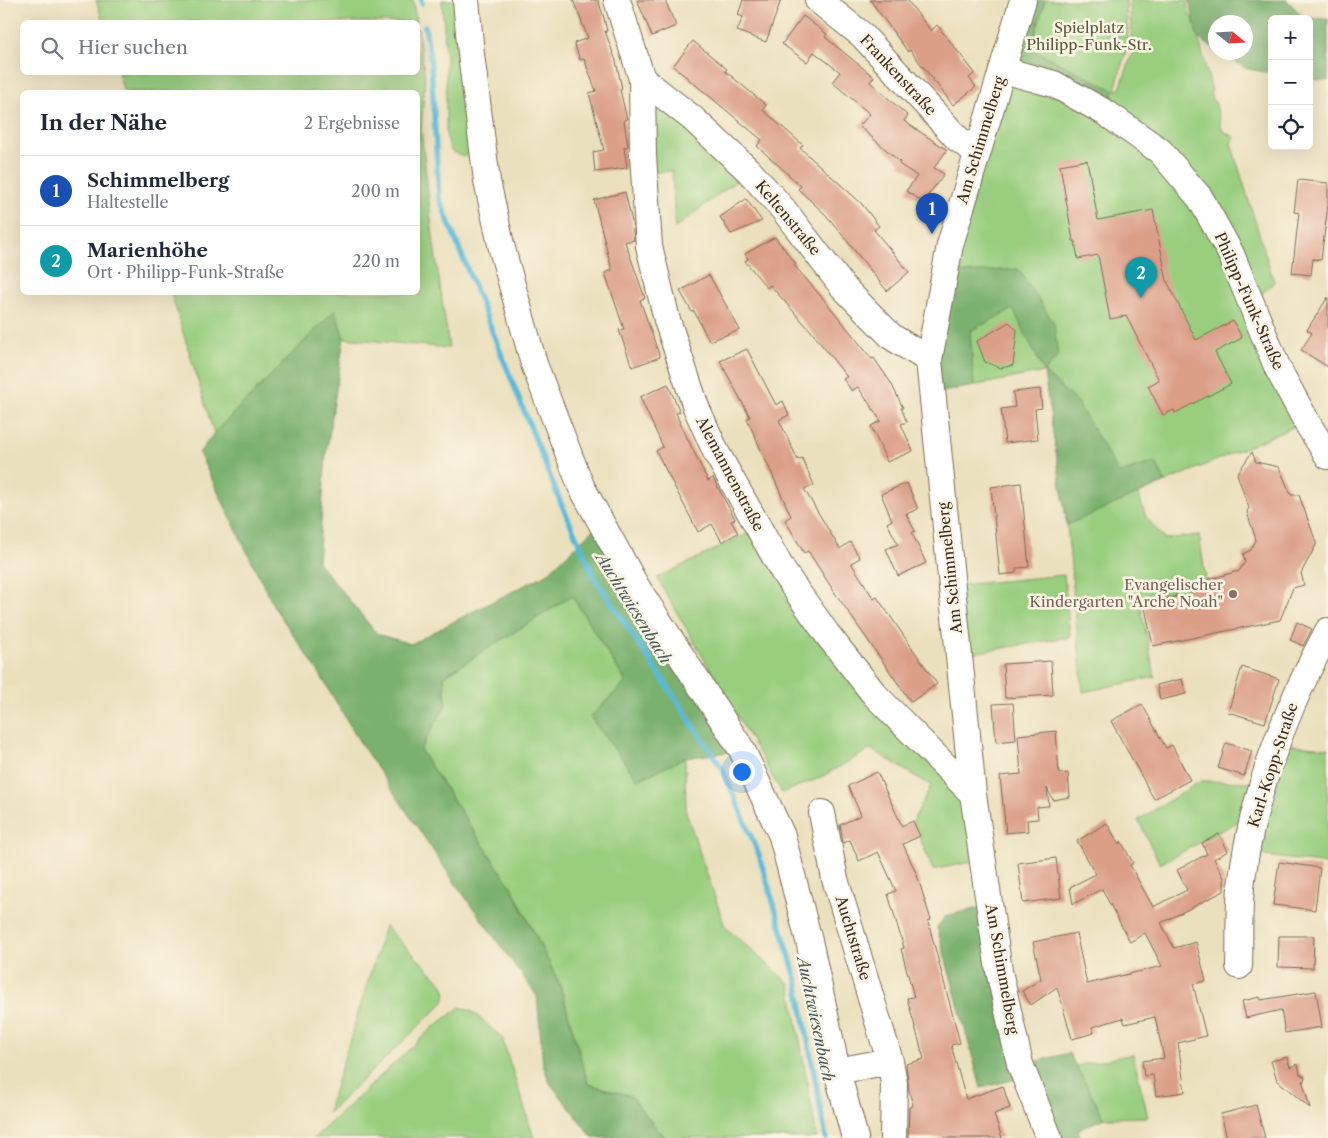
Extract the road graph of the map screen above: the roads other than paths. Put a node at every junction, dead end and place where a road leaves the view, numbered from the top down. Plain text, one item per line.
1 (466, 0) edge
2 (617, 0) edge
3 (818, 0) edge
4 (1023, 0) edge
5 (1003, 70) junction
6 (642, 79) junction
7 (977, 152) junction
8 (929, 360) junction
9 (1328, 456) edge
10 (1328, 631) edge
11 (973, 794) junction
12 (822, 813) dead end
13 (1239, 966) dead end
14 (890, 1061) junction
15 (837, 1071) junction
16 (856, 1138) edge
17 (893, 1138) edge
18 (1049, 1138) edge

1 - 15 street
2 - 6 street, Alemannenstraße
3 - 7 street, Frankenstraße
4 - 5 street, Am Schimmelberg
5 - 7 street, Am Schimmelberg
5 - 9 street, Philipp-Funk-Straße
6 - 8 street, Keltenstraße
6 - 11 street, Alemannenstraße
7 - 8 street, Am Schimmelberg
8 - 11 street, Am Schimmelberg
10 - 13 street, Karl-Kopp-Straße
11 - 18 street, Am Schimmelberg
12 - 14 street, Auchtstraße
14 - 15 street
14 - 17 street, Auchtstraße
15 - 16 street

